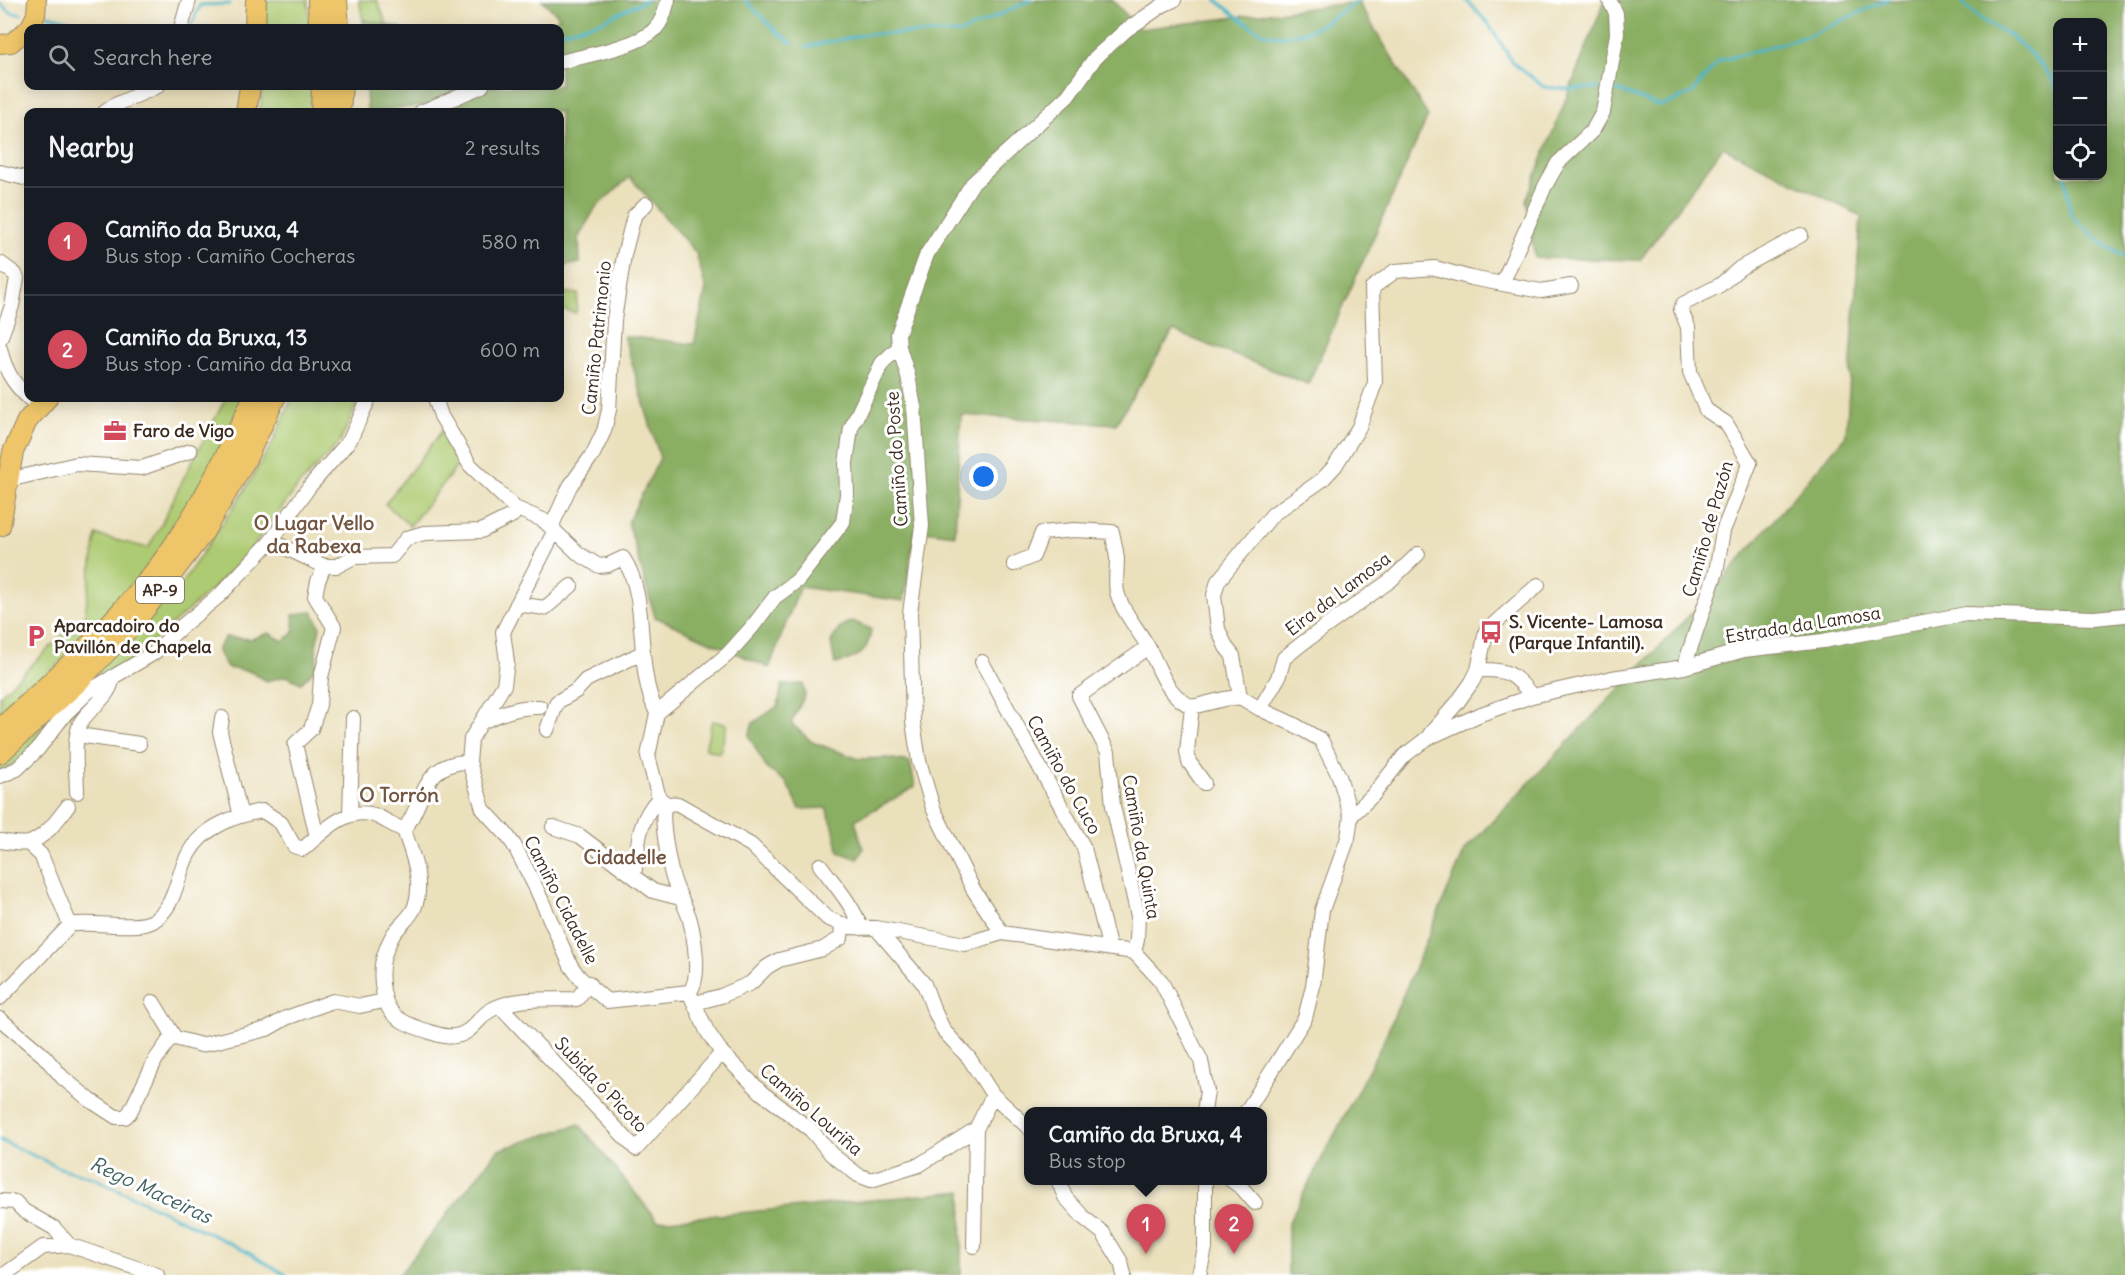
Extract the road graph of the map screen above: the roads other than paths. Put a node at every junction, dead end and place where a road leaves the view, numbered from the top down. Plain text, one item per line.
1 (37, 0) edge
2 (189, 0) edge
3 (256, 0) edge
4 (318, 0) edge
5 (337, 0) edge
6 (668, 0) edge
7 (1174, 0) edge
8 (1609, 0) edge
9 (32, 24) edge
10 (182, 24) edge
11 (255, 24) edge
12 (319, 24) edge
13 (339, 24) edge
14 (24, 33) edge
15 (0, 44) edge
16 (564, 61) edge
17 (149, 90) edge
18 (249, 90) edge
19 (322, 90) edge
20 (342, 90) edge
21 (473, 90) edge
22 (111, 108) edge
23 (247, 108) edge
24 (321, 108) edge
25 (340, 108) edge
26 (430, 108) edge
27 (0, 172) edge
28 (24, 178) edge
29 (646, 204) dead end
30 (1801, 235) dead end
31 (0, 263) edge
32 (1502, 284) junction
33 (1571, 286) dead end
34 (0, 339) edge
35 (899, 347) junction
36 (0, 348) edge
37 (24, 392) edge
38 (43, 402) edge
39 (251, 402) edge
40 (273, 402) edge
41 (367, 402) edge
42 (436, 402) edge
43 (190, 452) dead end
44 (8, 480) junction
45 (513, 515) dead end
46 (0, 526) edge
47 (554, 532) junction
48 (271, 541) junction
49 (1418, 554) dead end
50 (1014, 564) dead end
51 (324, 566) junction
52 (1538, 585) dead end
53 (571, 586) dead end
54 (517, 604) junction
55 (2125, 615) edge
56 (1148, 647) junction
57 (642, 653) junction
58 (982, 662) dead end
59 (1684, 667) junction
60 (1478, 670) junction
61 (112, 677) junction
62 (1532, 696) junction
63 (1240, 698) junction
64 (540, 707) dead end
65 (1192, 707) junction
66 (1260, 709) junction
67 (657, 713) junction
68 (222, 718) dead end
69 (353, 718) dead end
70 (481, 722) junction
71 (2, 728) edge
72 (547, 730) dead end
73 (78, 735) junction
74 (1425, 739) junction
75 (140, 744) dead end
76 (1, 752) edge
77 (469, 762) junction
78 (0, 776) edge
79 (1204, 783) dead end
80 (77, 792) dead end
81 (664, 801) junction
82 (68, 806) dead end
83 (350, 814) junction
84 (241, 816) junction
85 (1351, 816) junction
86 (553, 826) dead end
87 (404, 831) junction
88 (317, 837) junction
89 (0, 841) edge
90 (28, 843) junction
91 (820, 865) dead end
92 (634, 876) junction
93 (680, 898) junction
94 (70, 925) junction
95 (842, 925) junction
96 (861, 928) junction
97 (876, 928) junction
98 (1002, 933) junction
99 (1109, 946) junction
100 (1134, 951) junction
101 (589, 983) junction
102 (692, 997) junction
103 (0, 998) edge
104 (384, 1001) junction
105 (153, 1002) dead end
106 (500, 1006) junction
107 (0, 1018) edge
108 (175, 1038) junction
109 (722, 1053) junction
110 (993, 1095) junction
111 (1205, 1107) edge
112 (1249, 1107) edge
113 (1024, 1123) edge
114 (976, 1129) junction
115 (1060, 1185) edge
116 (1204, 1185) edge
117 (1238, 1185) edge
118 (0, 1200) edge
119 (1255, 1203) dead end
120 (69, 1245) junction
121 (974, 1246) dead end
122 (4, 1275) edge
123 (157, 1275) edge
124 (1124, 1275) edge
125 (1199, 1275) edge

1 - 9 main road
2 - 10 street
3 - 11 highway
4 - 12 highway
5 - 13 highway
6 - 16 street
7 - 35 street, Camiño do Poste
8 - 32 street
14 - 15 main road
17 - 22 street
18 - 23 highway
19 - 24 highway
20 - 25 highway
21 - 26 street
27 - 28 street
29 - 47 street, Camiño Patrimonio
30 - 59 street, Camiño de Pazón
31 - 34 street
32 - 33 street
32 - 63 street
35 - 67 street
35 - 98 street, Camiño do Poste
36 - 37 street
38 - 44 highway
39 - 71 highway, AP-9
40 - 76 highway, AP-9
41 - 48 street
42 - 47 street
43 - 44 street
44 - 46 highway
45 - 51 street
47 - 54 street, Camiño Patrimonio
47 - 57 street
48 - 51 street
48 - 61 street
49 - 66 street, Eira da Lamosa
50 - 56 street
51 - 88 street
52 - 60 street
53 - 54 street
54 - 70 street, Camiño Patrimonio
55 - 59 street, Estrada da Lamosa
56 - 65 street
56 - 100 street, Camiño da Quinta
57 - 67 street
57 - 72 street
58 - 99 street, Camiño do Cuco
59 - 62 street, Estrada da Lamosa
60 - 62 street
60 - 74 street
61 - 73 street
61 - 78 street
62 - 74 street, Estrada da Lamosa
63 - 65 street
63 - 66 street
64 - 70 street
65 - 79 street
66 - 85 street
67 - 81 street
68 - 84 street
69 - 83 street
70 - 77 street, Camiño Patrimonio
73 - 75 street
73 - 80 street
74 - 85 street, Estrada da Lamosa
77 - 87 street
77 - 101 street, Camiño Cidadelle
81 - 92 street
81 - 93 street
81 - 95 street
82 - 90 street
83 - 87 street
83 - 88 street
84 - 88 street
84 - 94 street
85 - 112 street
86 - 92 street
87 - 104 street
89 - 90 street
90 - 94 street
91 - 96 street
92 - 93 street
93 - 102 street
94 - 103 street
95 - 96 street
95 - 102 street
96 - 97 street
97 - 98 street
97 - 110 street
98 - 99 street
99 - 100 street
100 - 111 street
101 - 102 street, Camiño Cidadelle
101 - 106 street
102 - 109 street, Camiño Louriña
104 - 106 street
104 - 108 street
105 - 108 street
106 - 109 street, Subida ó Picoto
107 - 108 street
109 - 114 street, Camiño Louriña
110 - 113 street
110 - 114 street
114 - 121 street
115 - 124 street
116 - 125 street
117 - 119 street
118 - 120 street
120 - 122 street
120 - 123 street

